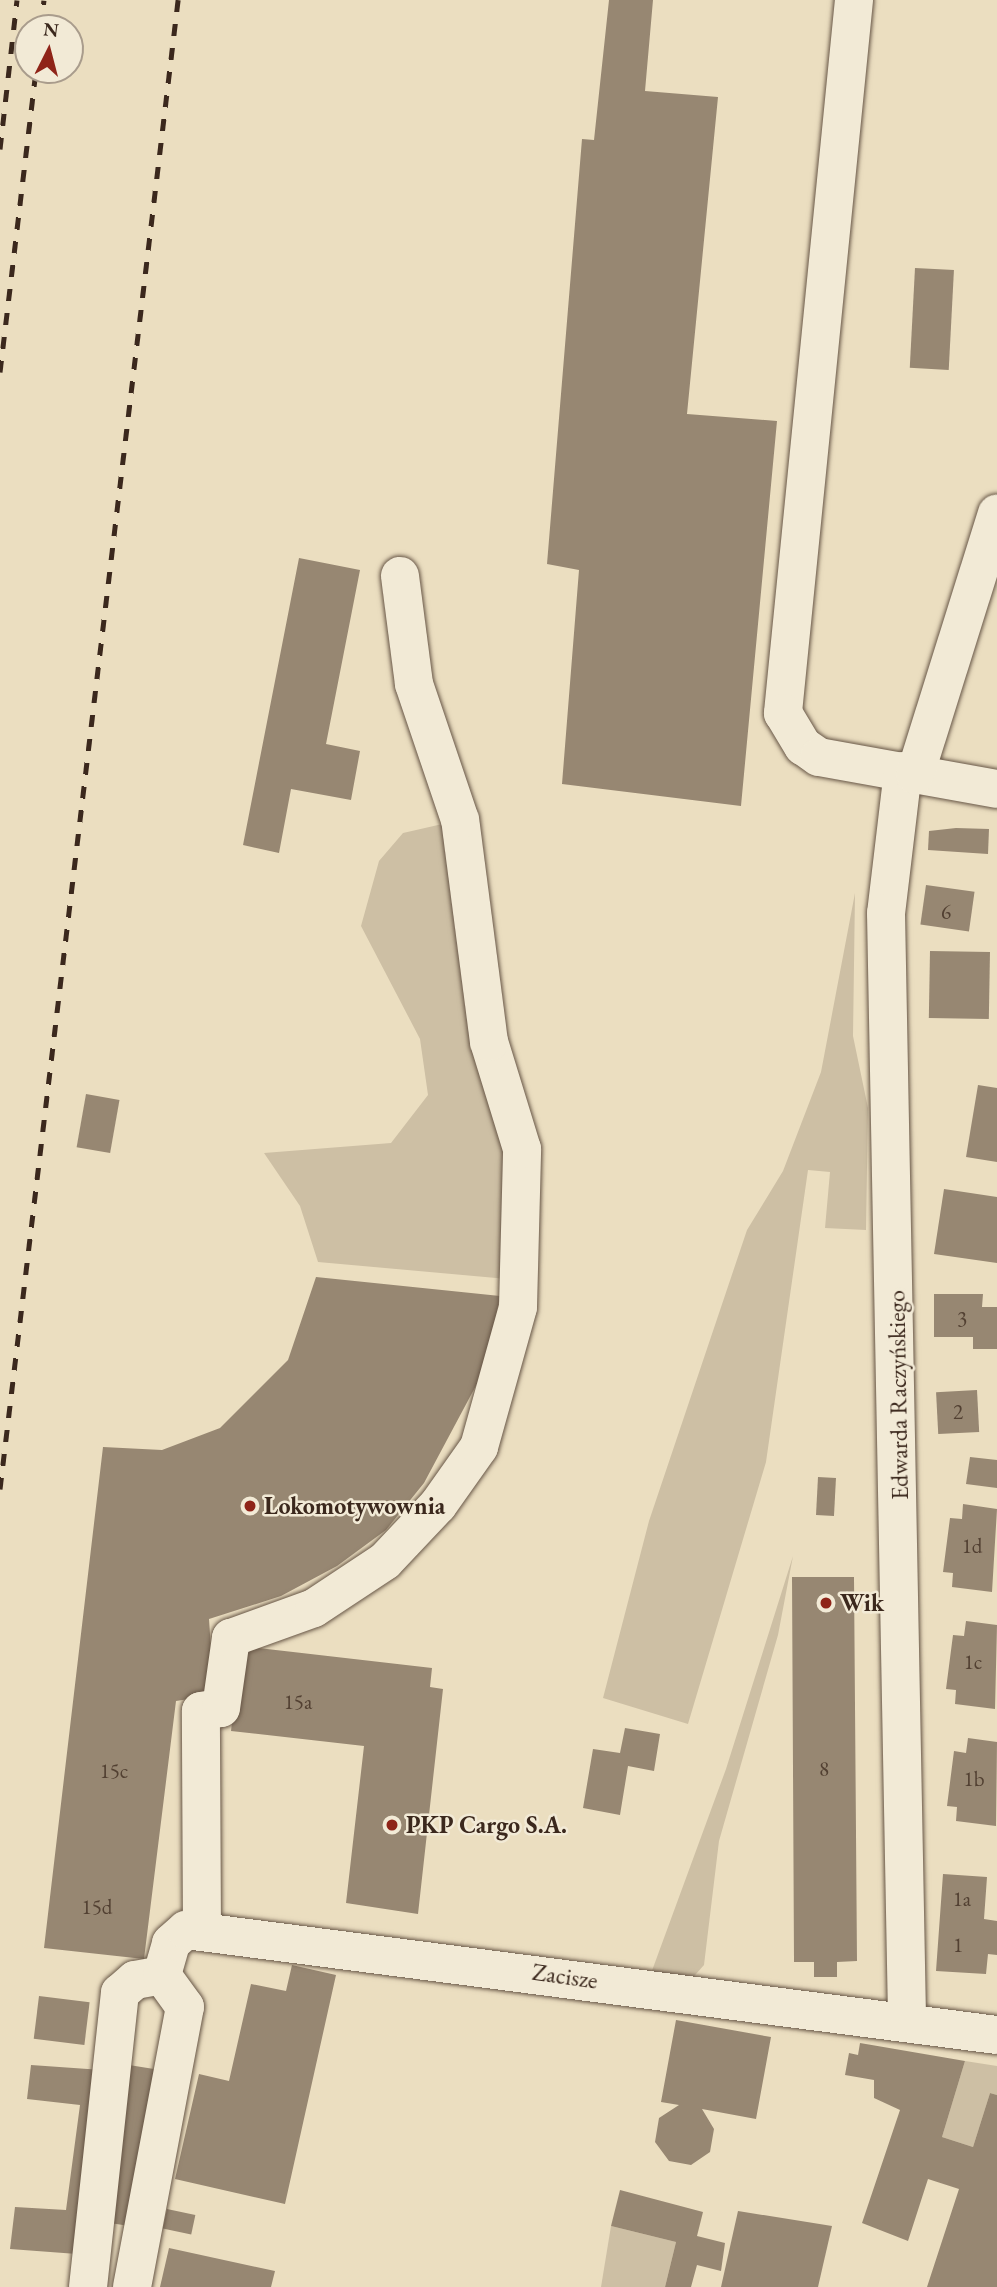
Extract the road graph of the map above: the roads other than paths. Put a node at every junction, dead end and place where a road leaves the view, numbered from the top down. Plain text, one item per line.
1 (855, 0) edge
2 (997, 514) edge
3 (400, 576) dead end
4 (909, 773) junction
5 (997, 789) edge
6 (202, 1931) junction
7 (162, 1975) junction
8 (907, 2021) junction
9 (997, 2035) edge
10 (88, 2287) edge
11 (132, 2287) edge

1 - 4 street
2 - 4 street, Edwarda Raczyńskiego
3 - 6 street
4 - 5 street
4 - 8 street, Edwarda Raczyńskiego
6 - 7 street, Zacisze
6 - 8 street, Zacisze
7 - 10 street
7 - 11 street
8 - 9 street, Zacisze

